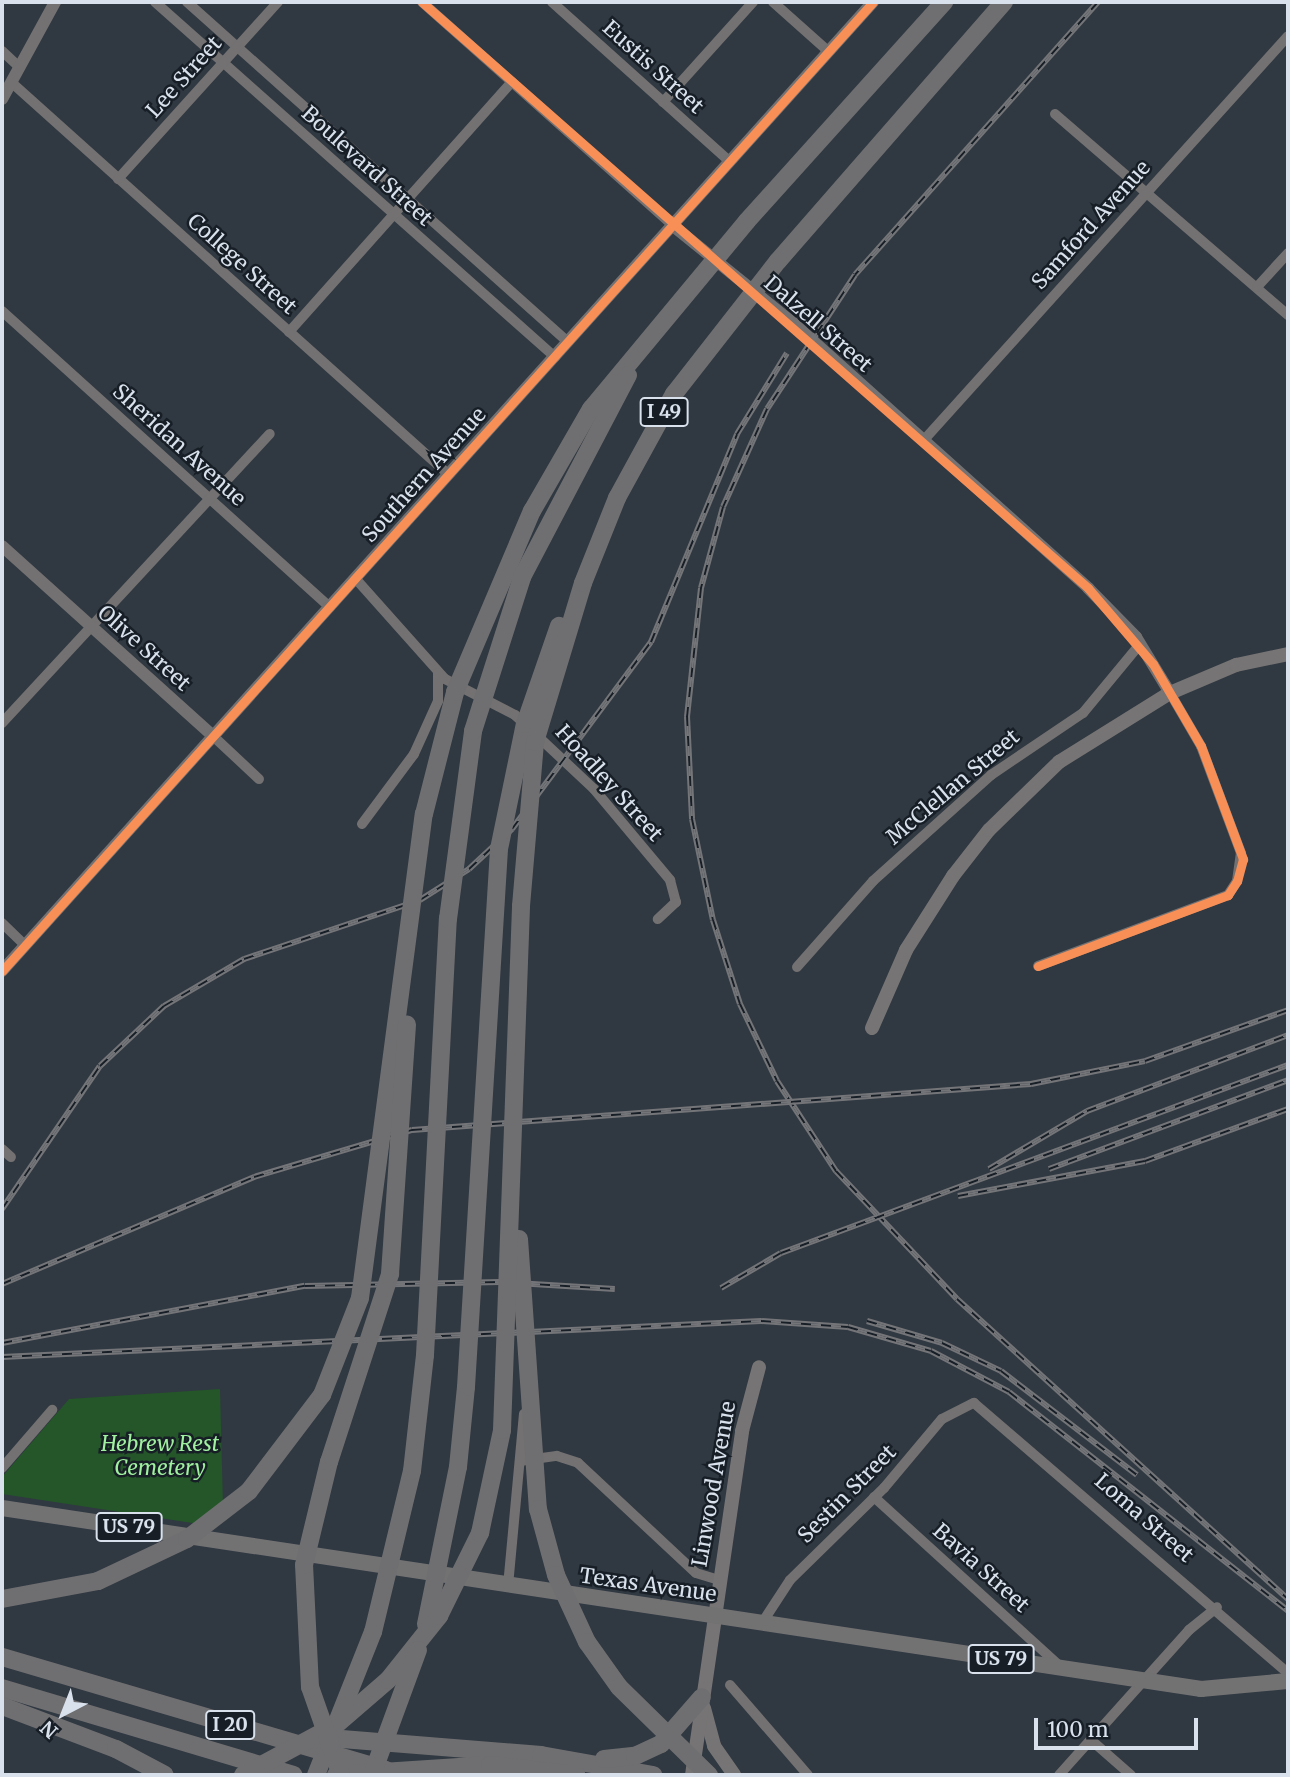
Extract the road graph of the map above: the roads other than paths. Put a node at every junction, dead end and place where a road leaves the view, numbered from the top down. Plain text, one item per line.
1 (55, 2) edge
2 (155, 2) edge
3 (187, 2) edge
4 (278, 2) edge
5 (422, 2) edge
6 (552, 2) edge
7 (753, 2) edge
8 (773, 2) edge
9 (873, 2) edge
10 (944, 2) edge
11 (1004, 2) edge
12 (1288, 36) edge
13 (237, 47) junction
14 (2, 51) edge
15 (828, 51) junction
16 (223, 63) junction
17 (19, 67) junction
18 (11, 82) junction
19 (512, 82) junction
20 (2, 99) edge
21 (663, 102) junction
22 (1055, 114) dead end
23 (729, 162) junction
24 (118, 179) junction
25 (1146, 192) junction
26 (407, 199) junction
27 (394, 215) junction
28 (672, 225) junction
29 (1288, 253) edge
30 (1257, 287) junction
31 (2, 311) edge
32 (1288, 315) edge
33 (289, 332) junction
34 (568, 342) junction
35 (643, 348) junction
36 (555, 357) junction
37 (270, 434) dead end
38 (923, 441) junction
39 (448, 474) junction
40 (207, 496) junction
41 (2, 546) edge
42 (355, 578) junction
43 (583, 583) junction
44 (330, 607) junction
45 (90, 626) junction
46 (1140, 644) junction
47 (1288, 654) edge
48 (437, 669) junction
49 (1170, 693) junction
50 (2, 723) edge
51 (213, 736) junction
52 (260, 779) dead end
53 (362, 824) dead end
54 (414, 879) junction
55 (659, 919) dead end
56 (2, 923) edge
57 (25, 944) junction
58 (1038, 966) dead end
59 (797, 967) dead end
60 (2, 971) edge
61 (872, 1028) dead end
62 (2, 1149) edge
63 (11, 1157) dead end
64 (514, 1160) junction
65 (759, 1367) dead end
66 (969, 1402) joint
67 (52, 1410) dead end
68 (524, 1414) dead end
69 (520, 1461) junction
70 (2, 1468) edge
71 (874, 1497) junction
72 (2, 1508) edge
73 (719, 1580) junction
74 (508, 1586) junction
75 (2, 1599) edge
76 (1217, 1607) junction
77 (714, 1616) junction
78 (762, 1623) junction
79 (2, 1657) edge
80 (1063, 1668) junction
81 (1288, 1673) edge
82 (1143, 1680) junction
83 (1288, 1681) edge
84 (730, 1685) dead end
85 (2, 1688) edge
86 (702, 1697) junction
87 (2, 1706) edge
88 (260, 1734) junction
89 (1091, 1740) junction
90 (576, 1767) edge
91 (165, 1775) edge
92 (243, 1775) edge
93 (293, 1775) edge
94 (316, 1775) edge
95 (336, 1775) edge
96 (341, 1775) edge
97 (372, 1775) edge
98 (403, 1775) edge
99 (653, 1775) edge
100 (692, 1775) edge
101 (709, 1775) edge
102 (734, 1775) edge
103 (808, 1775) edge
104 (1059, 1775) edge
105 (1131, 1775) edge

1 - 17 street
2 - 16 street, Boulevard Street
3 - 13 street, Boulevard Street
4 - 13 street, Lee Street
5 - 19 street, Dalzell Street
6 - 21 street, Eustis Street
7 - 21 street
8 - 15 street
9 - 15 street, Southern Avenue
10 - 35 highway, bridge
11 - 43 highway, I 49, bridge
12 - 25 street, Samford Avenue
13 - 16 street, Lee Street
13 - 26 street, Boulevard Street
14 - 17 street
15 - 23 street, Southern Avenue
16 - 24 street, Lee Street
16 - 27 street, Boulevard Street
17 - 18 street
18 - 20 street
18 - 24 street, College Street
19 - 26 street
19 - 28 street, Dalzell Street
21 - 23 street, Eustis Street
22 - 25 street
23 - 28 street, Southern Avenue
24 - 33 street, College Street
25 - 30 street
25 - 38 street, Samford Avenue
26 - 27 street
26 - 34 street, Boulevard Street
27 - 33 street
27 - 36 street, Boulevard Street
28 - 34 street, Southern Avenue
28 - 38 street, Dalzell Street
29 - 30 street
30 - 32 street
31 - 40 street, Sheridan Avenue
33 - 39 street, College Street
34 - 36 street, Southern Avenue
35 - 54 highway, bridge
35 - 94 highway, bridge
36 - 39 street, Southern Avenue
37 - 40 street
38 - 46 street, Dalzell Street
39 - 42 street, Southern Avenue
40 - 44 street, Sheridan Avenue
40 - 45 street
41 - 45 street, Olive Street
42 - 44 street, Southern Avenue
42 - 48 street, Hoadley Street
43 - 64 highway, bridge
43 - 97 highway, bridge
44 - 51 street, Southern Avenue
45 - 50 street
45 - 51 street, Olive Street
46 - 49 street, Dalzell Street
46 - 59 street, McClellan Street
47 - 49 main road
48 - 53 street
48 - 55 street, Hoadley Street
49 - 58 street
49 - 61 main road
51 - 52 street, Olive Street
51 - 57 street, Southern Avenue
54 - 75 highway, bridge
54 - 96 highway, bridge
56 - 57 street
57 - 60 street, Southern Avenue
62 - 63 street
64 - 92 highway, bridge
64 - 101 highway, bridge
65 - 73 main road, Linwood Avenue
66 - 71 street, Sestin Street
66 - 76 street, Loma Street
67 - 70 street
68 - 69 street
69 - 73 street
69 - 74 street
71 - 78 street, Sestin Street
71 - 80 street, Bavia Street
72 - 74 main road, Texas Avenue / US 79
73 - 77 main road, Linwood Avenue
74 - 77 main road, Texas Avenue / US 79
76 - 81 street, Loma Street
76 - 82 street
77 - 78 main road, Texas Avenue / US 79
77 - 86 main road, Linwood Avenue
78 - 80 main road, Texas Avenue / US 79
79 - 88 highway, I 20
80 - 82 main road, Texas Avenue / US 79
82 - 83 main road, Texas Avenue / US 79
82 - 89 street
84 - 103 street
85 - 93 highway, I 20
86 - 90 highway
86 - 100 main road, Linwood Avenue
86 - 102 main road
87 - 91 highway
88 - 90 highway
88 - 98 highway, I 20
89 - 104 street
89 - 105 street
90 - 95 highway, bridge
90 - 99 highway

